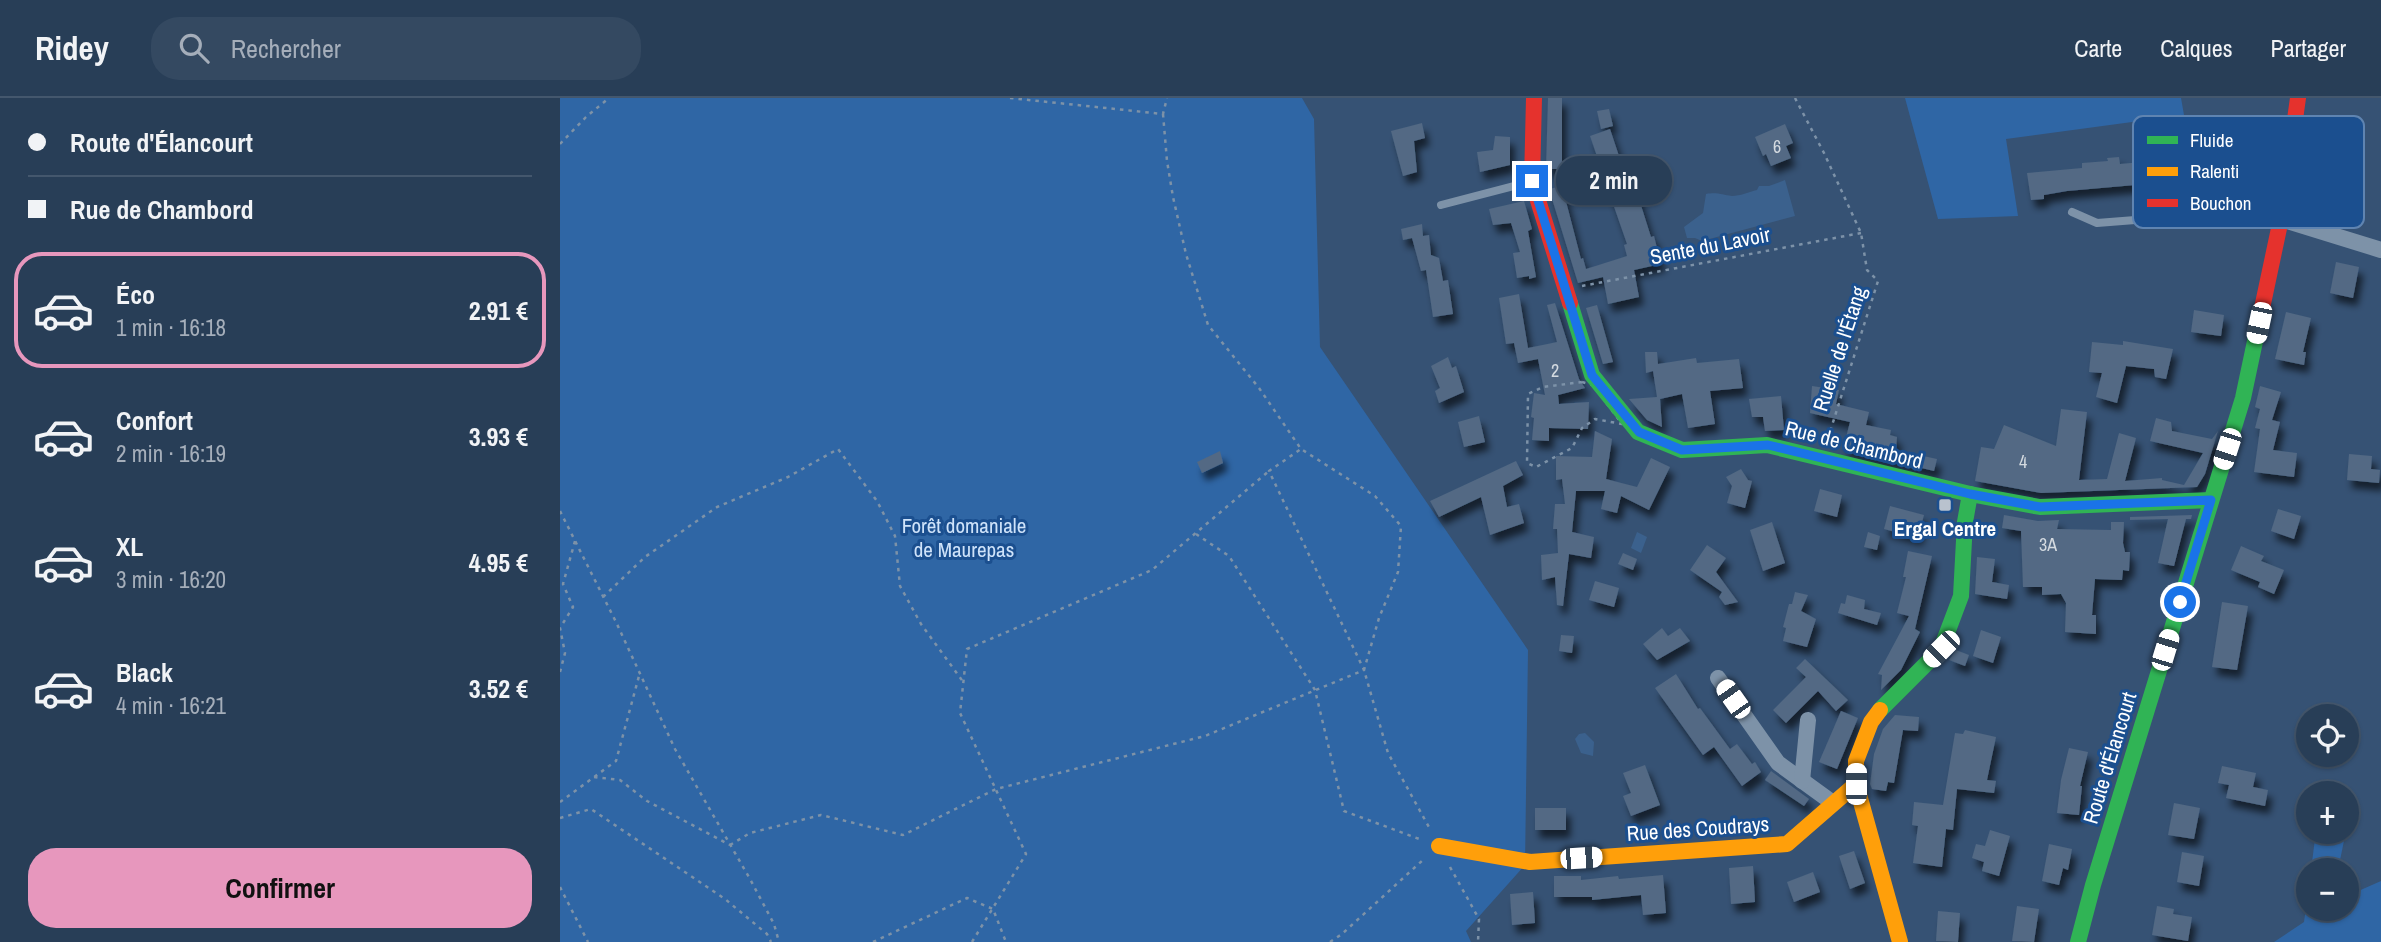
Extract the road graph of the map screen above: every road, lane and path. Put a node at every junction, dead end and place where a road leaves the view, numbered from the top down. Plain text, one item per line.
1 (609, 98) edge
2 (1010, 98) edge
3 (1167, 98) edge
4 (1534, 98) edge
5 (1795, 98) edge
6 (2298, 98) edge
7 (1163, 114) junction
8 (2295, 116) edge
9 (560, 144) edge
10 (1532, 181) junction
11 (1441, 205) dead end
12 (2073, 212) dead end
13 (2133, 220) edge
14 (2279, 228) edge
15 (2310, 228) edge
16 (1861, 233) junction
17 (2381, 250) edge
18 (1566, 289) junction
19 (1543, 387) dead end
20 (1582, 428) dead end
21 (1301, 449) junction
22 (1822, 459) junction
23 (1269, 471) junction
24 (1970, 494) junction
25 (2211, 500) junction
26 (560, 511) edge
27 (1196, 534) junction
28 (575, 541) junction
29 (603, 597) junction
30 (1364, 670) junction
31 (560, 672) edge
32 (640, 674) junction
33 (1718, 678) dead end
34 (964, 683) junction
35 (1315, 690) junction
36 (1808, 720) dead end
37 (594, 776) junction
38 (1802, 781) junction
39 (1856, 784) junction
40 (996, 789) junction
41 (560, 802) edge
42 (1833, 803) junction
43 (560, 818) edge
44 (730, 845) junction
45 (1439, 846) junction
46 (560, 887) edge
47 (993, 909) junction
48 (588, 942) edge
49 (771, 942) edge
50 (779, 942) edge
51 (873, 942) edge
52 (972, 942) edge
53 (1006, 942) edge
54 (1330, 942) edge
55 (1478, 942) edge
56 (1900, 942) edge
57 (2078, 942) edge

1 - 9 path
2 - 7 path
3 - 7 path
4 - 10 street, Rue de Chambord
5 - 16 path, Ruelle de l'Étang
6 - 8 street, Route d'Élancourt
7 - 21 path
10 - 11 lane
10 - 18 street, Rue de Chambord
12 - 13 lane
14 - 25 street, Route d'Élancourt
15 - 17 street
16 - 18 path, Sente du Lavoir
16 - 22 path, Ruelle de l'Étang
18 - 22 street, Rue de Chambord
19 - 20 path
21 - 23 path
21 - 30 path
22 - 24 street, Rue de Chambord
23 - 27 path
23 - 30 path
24 - 25 street, Rue de Chambord
24 - 39 street
25 - 57 street, Route d'Élancourt
26 - 28 path
27 - 34 path
27 - 35 path
28 - 29 path
28 - 31 path
29 - 32 path
29 - 34 path
30 - 35 path
30 - 45 path
32 - 37 path
32 - 44 path
33 - 38 street
34 - 40 path
35 - 40 path
35 - 45 path
36 - 38 street
37 - 41 path
37 - 44 path
38 - 42 street
39 - 42 street, Rue des Coudrays
39 - 56 street
40 - 44 path
40 - 47 path
42 - 45 street, Rue des Coudrays
43 - 49 path
44 - 50 path
45 - 54 path
45 - 55 path
46 - 48 path
47 - 51 path
47 - 52 path
47 - 53 path

